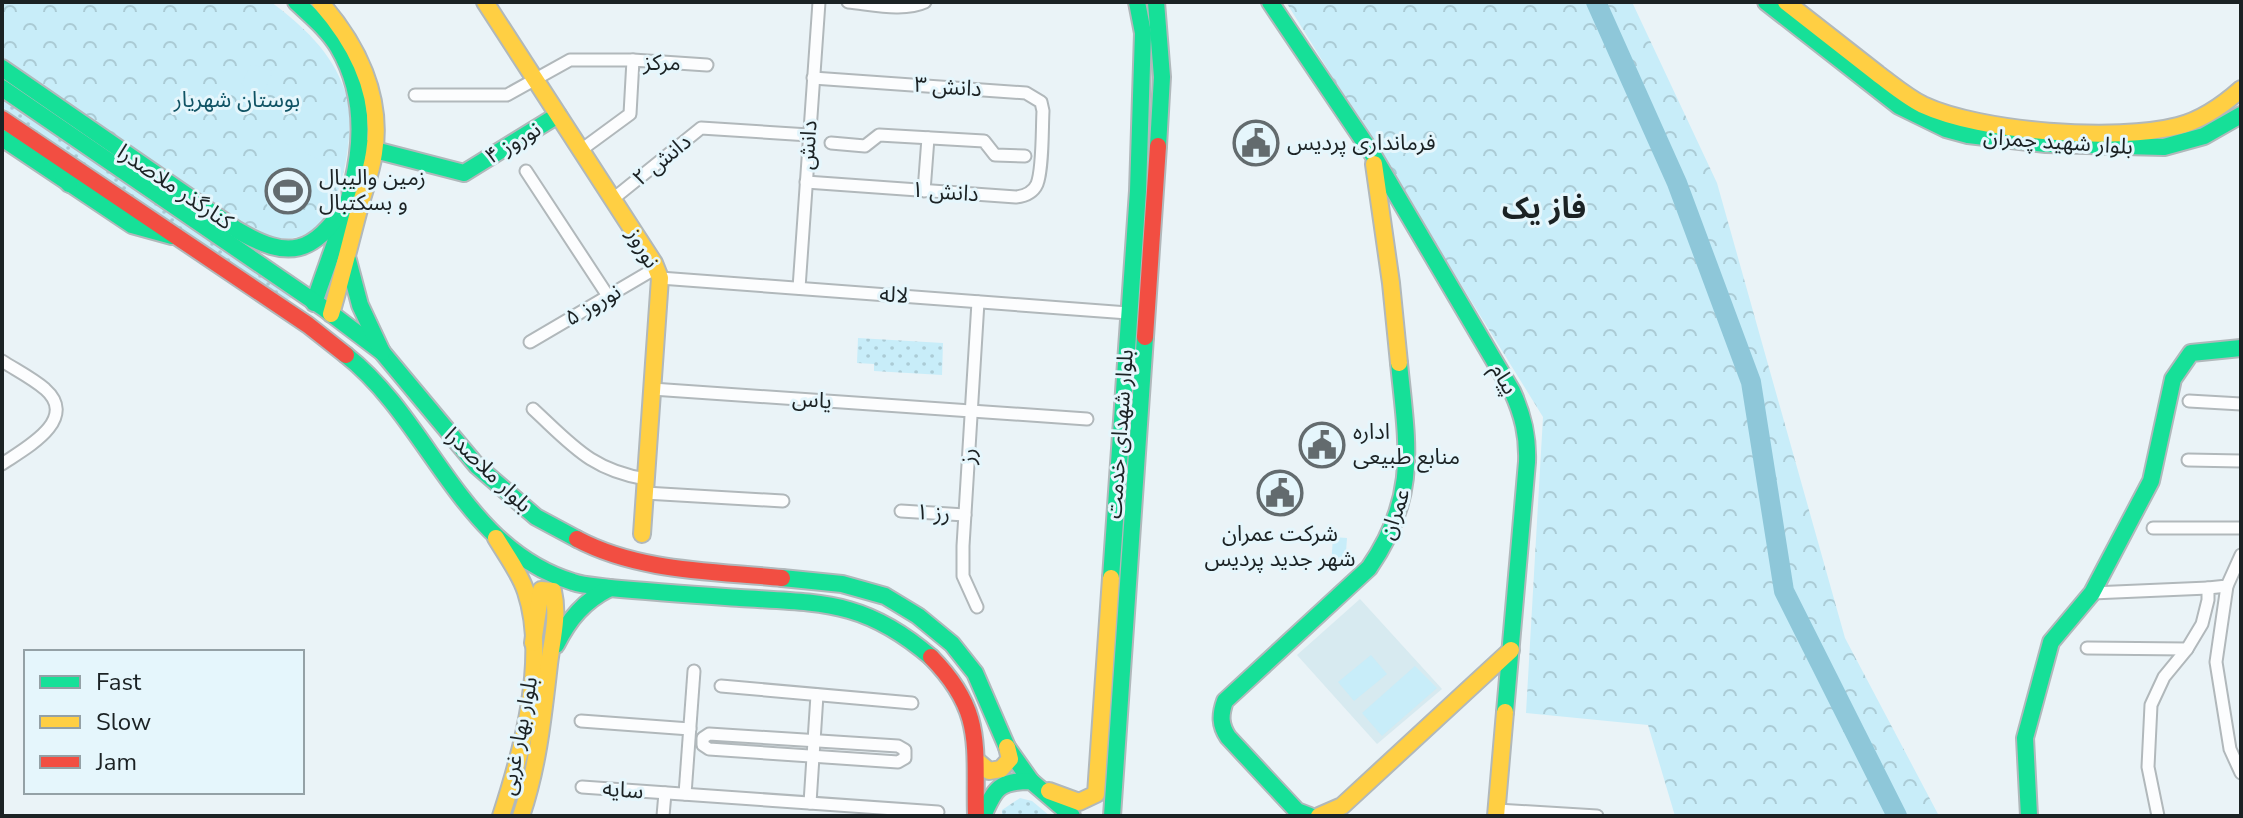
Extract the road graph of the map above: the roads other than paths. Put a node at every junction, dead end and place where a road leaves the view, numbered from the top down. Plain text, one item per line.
1 (296, 2) edge
2 (320, 2) edge
3 (485, 2) edge
4 (819, 2) edge
5 (848, 2) edge
6 (925, 2) edge
7 (1137, 2) edge
8 (1156, 2) edge
9 (1270, 2) edge
10 (1766, 2) edge
11 (1786, 2) edge
12 (633, 60) junction
13 (707, 65) dead end
14 (2, 68) edge
15 (813, 78) junction
16 (536, 79) junction
17 (2, 88) edge
18 (2241, 89) edge
19 (415, 95) dead end
20 (558, 115) junction
21 (2241, 115) edge
22 (2, 119) edge
23 (81, 132) junction
24 (809, 135) junction
25 (2, 138) edge
26 (928, 138) junction
27 (1041, 142) joint
28 (831, 143) dead end
29 (40, 144) junction
30 (368, 148) junction
31 (581, 150) junction
32 (1373, 155) junction
33 (1025, 156) dead end
34 (526, 171) dead end
35 (806, 182) junction
36 (69, 184) junction
37 (924, 191) junction
38 (179, 199) junction
39 (613, 199) junction
40 (347, 204) junction
41 (181, 239) junction
42 (346, 262) junction
43 (658, 273) junction
44 (320, 284) junction
45 (338, 288) junction
46 (799, 288) junction
47 (608, 296) junction
48 (978, 302) junction
49 (314, 303) junction
50 (1128, 313) junction
51 (331, 314) junction
52 (308, 325) junction
53 (323, 337) junction
54 (530, 342) dead end
55 (2241, 348) edge
56 (382, 352) junction
57 (2, 361) edge
58 (652, 389) junction
59 (2189, 401) dead end
60 (2241, 404) edge
61 (533, 409) dead end
62 (971, 411) junction
63 (1087, 419) dead end
64 (2188, 460) dead end
65 (2241, 461) edge
66 (2, 464) edge
67 (645, 486) junction
68 (783, 501) dead end
69 (901, 511) dead end
70 (965, 515) junction
71 (2153, 528) dead end
72 (2241, 528) edge
73 (642, 534) dead end
74 (496, 537) junction
75 (2241, 555) edge
76 (2227, 586) junction
77 (610, 588) junction
78 (2208, 588) junction
79 (2092, 593) junction
80 (977, 607) dead end
81 (2087, 648) dead end
82 (2187, 649) junction
83 (1511, 650) junction
84 (539, 651) junction
85 (694, 671) dead end
86 (721, 686) dead end
87 (817, 695) junction
88 (912, 703) dead end
89 (581, 721) dead end
90 (690, 729) junction
91 (814, 741) junction
92 (1007, 747) junction
93 (813, 756) junction
94 (976, 760) junction
95 (2241, 773) edge
96 (1031, 781) junction
97 (582, 787) dead end
98 (665, 793) junction
99 (685, 794) junction
100 (810, 803) junction
101 (851, 811) edge
102 (938, 812) dead end
103 (1496, 813) edge
104 (501, 816) edge
105 (521, 816) edge
106 (663, 816) edge
107 (976, 816) edge
108 (983, 816) edge
109 (1072, 816) edge
110 (1112, 816) edge
111 (1310, 816) edge
112 (1319, 816) edge
113 (1597, 816) edge
114 (2029, 816) edge
115 (2158, 816) edge

1 - 30 main road
2 - 30 main road
3 - 16 main road, نوروز
4 - 15 street, دانش
5 - 6 street
7 - 50 main road, بلوار شهدای خدمت
8 - 110 main road, بلوار شهدای خدمت
9 - 32 main road, پیام
10 - 21 main road, بلوار شهید چمران
11 - 18 main road, بلوار شهید چمران
12 - 13 street, مرکز
12 - 16 street
12 - 31 street, مرکز
14 - 23 main road
15 - 24 street, دانش
15 - 27 street, دانش ۳
16 - 19 street
16 - 20 main road, نوروز
17 - 23 main road, بلوار ملاصدرا
20 - 30 main road, نوروز ۴
20 - 31 main road, نوروز
22 - 29 main road, بلوار ملاصدرا
23 - 38 main road, بلوار ملاصدرا
24 - 35 street, دانش
24 - 39 street, دانش ۲
25 - 36 main road
26 - 28 street
26 - 33 street
26 - 37 street
27 - 37 street, دانش ۱
29 - 36 main road
29 - 41 main road, بلوار ملاصدرا
30 - 40 main road
30 - 42 main road
31 - 39 main road, نوروز
32 - 83 main road, پیام
32 - 111 main road, عمران
34 - 47 street
35 - 37 street, دانش ۱
35 - 46 street, دانش
36 - 41 main road
38 - 40 main road, کنارگذر ملاصدرا
38 - 49 main road, بلوار ملاصدرا
39 - 43 main road, نوروز
40 - 44 main road
41 - 52 main road, بلوار ملاصدرا
42 - 45 main road
42 - 56 main road
43 - 46 street, لاله
43 - 47 street, نوروز ۵
43 - 58 main road, نوروز
44 - 45 main road
44 - 49 main road
45 - 51 main road
46 - 48 street, لاله
47 - 54 street, نوروز ۵
48 - 50 street, لاله
48 - 62 street, رز
49 - 51 main road, بلوار ملاصدرا
49 - 52 main road
50 - 96 main road, بلوار شهدای خدمت
51 - 53 main road
51 - 56 main road, بلوار ملاصدرا
52 - 53 main road, بلوار ملاصدرا
53 - 74 main road, بلوار ملاصدرا
55 - 79 main road
56 - 92 main road, بلوار ملاصدرا
57 - 66 street
58 - 62 street, یاس
58 - 67 main road, نوروز
59 - 60 street
61 - 67 street
62 - 63 street, یاس
62 - 70 street, رز
64 - 65 street
67 - 68 street
67 - 73 main road, نوروز
69 - 70 street, رز ۱
70 - 80 street, رز
71 - 72 street
74 - 77 main road, بلوار ملاصدرا
74 - 84 main road
75 - 76 street
76 - 78 street
76 - 95 street
77 - 84 main road
77 - 94 main road, بلوار ملاصدرا
78 - 79 street
78 - 82 street
79 - 114 main road
81 - 82 street
82 - 115 street
83 - 103 main road, پیام
83 - 112 main road
84 - 104 main road, بلوار بهار غربی
84 - 105 main road, بلوار بهار غربی
85 - 90 street
86 - 87 street
87 - 88 street
87 - 91 street
89 - 90 street
90 - 99 street
91 - 93 street
91 - 93 street
91 - 93 street
92 - 94 main road
92 - 96 main road, بلوار ملاصدرا
93 - 100 street
94 - 107 main road, بلوار ملاصدرا
96 - 108 main road
96 - 109 main road
97 - 98 street, سایه
98 - 99 street, سایه
98 - 106 street, سایه
99 - 100 street, سایه
100 - 101 street, سایه
101 - 102 street, سایه
103 - 113 street

